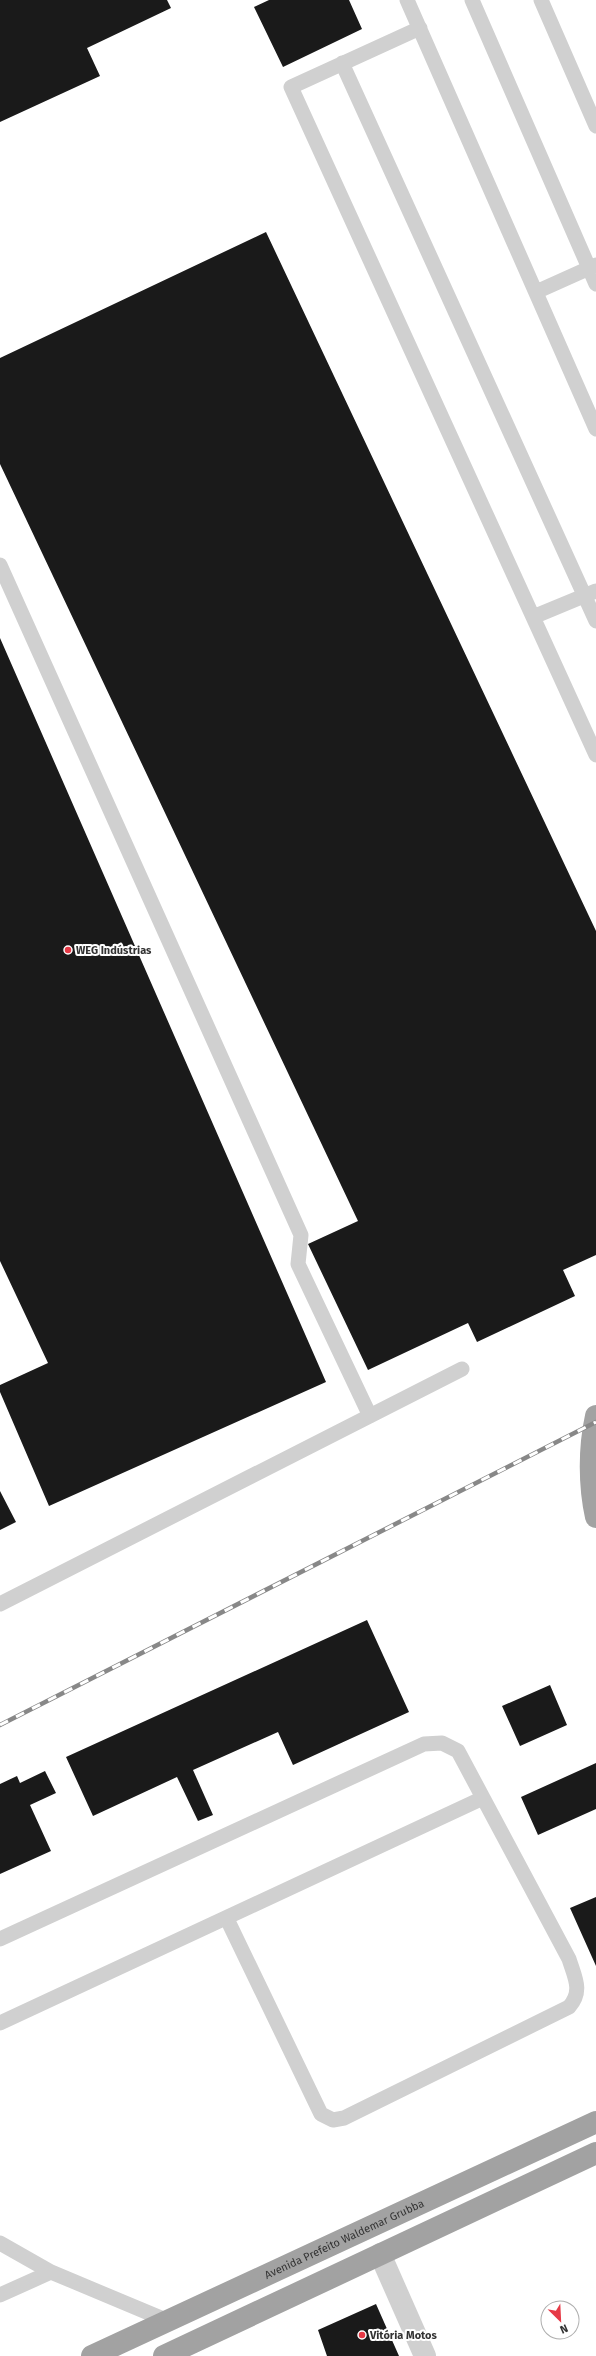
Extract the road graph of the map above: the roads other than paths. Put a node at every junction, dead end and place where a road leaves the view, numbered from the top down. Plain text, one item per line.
1 (407, 0) edge
2 (472, 0) edge
3 (541, 0) edge
4 (420, 28) junction
5 (342, 64) junction
6 (596, 126) edge
7 (592, 266) edge
8 (596, 284) edge
9 (536, 292) junction
10 (596, 429) edge
11 (0, 564) edge
12 (590, 593) edge
13 (533, 617) junction
14 (596, 621) edge
15 (596, 755) edge
16 (462, 1369) dead end
17 (370, 1416) junction
18 (595, 1419) edge
19 (596, 1517) edge
20 (0, 1604) edge
21 (483, 1798) junction
22 (227, 1919) junction
23 (0, 1939) edge
24 (0, 2023) edge
25 (596, 2122) edge
26 (596, 2153) edge
27 (0, 2243) edge
28 (380, 2254) junction
29 (51, 2272) junction
30 (0, 2294) edge
31 (168, 2321) junction
32 (92, 2356) edge
33 (164, 2356) edge
34 (425, 2356) edge

1 - 4 lane
2 - 7 lane
3 - 6 lane
4 - 5 lane
4 - 9 lane
5 - 12 lane
5 - 13 lane
7 - 8 lane
7 - 9 lane
9 - 10 lane
11 - 17 lane
12 - 13 lane
12 - 14 lane
13 - 15 lane
16 - 17 lane
17 - 20 lane
18 - 19 highway
21 - 22 lane
21 - 22 lane
21 - 23 lane
22 - 24 lane
25 - 31 highway, Avenida Prefeito Waldemar Grubba
26 - 28 highway
27 - 29 lane
28 - 33 highway
28 - 34 street
29 - 30 lane
29 - 31 lane
31 - 32 highway, Avenida Prefeito Waldemar Grubba

